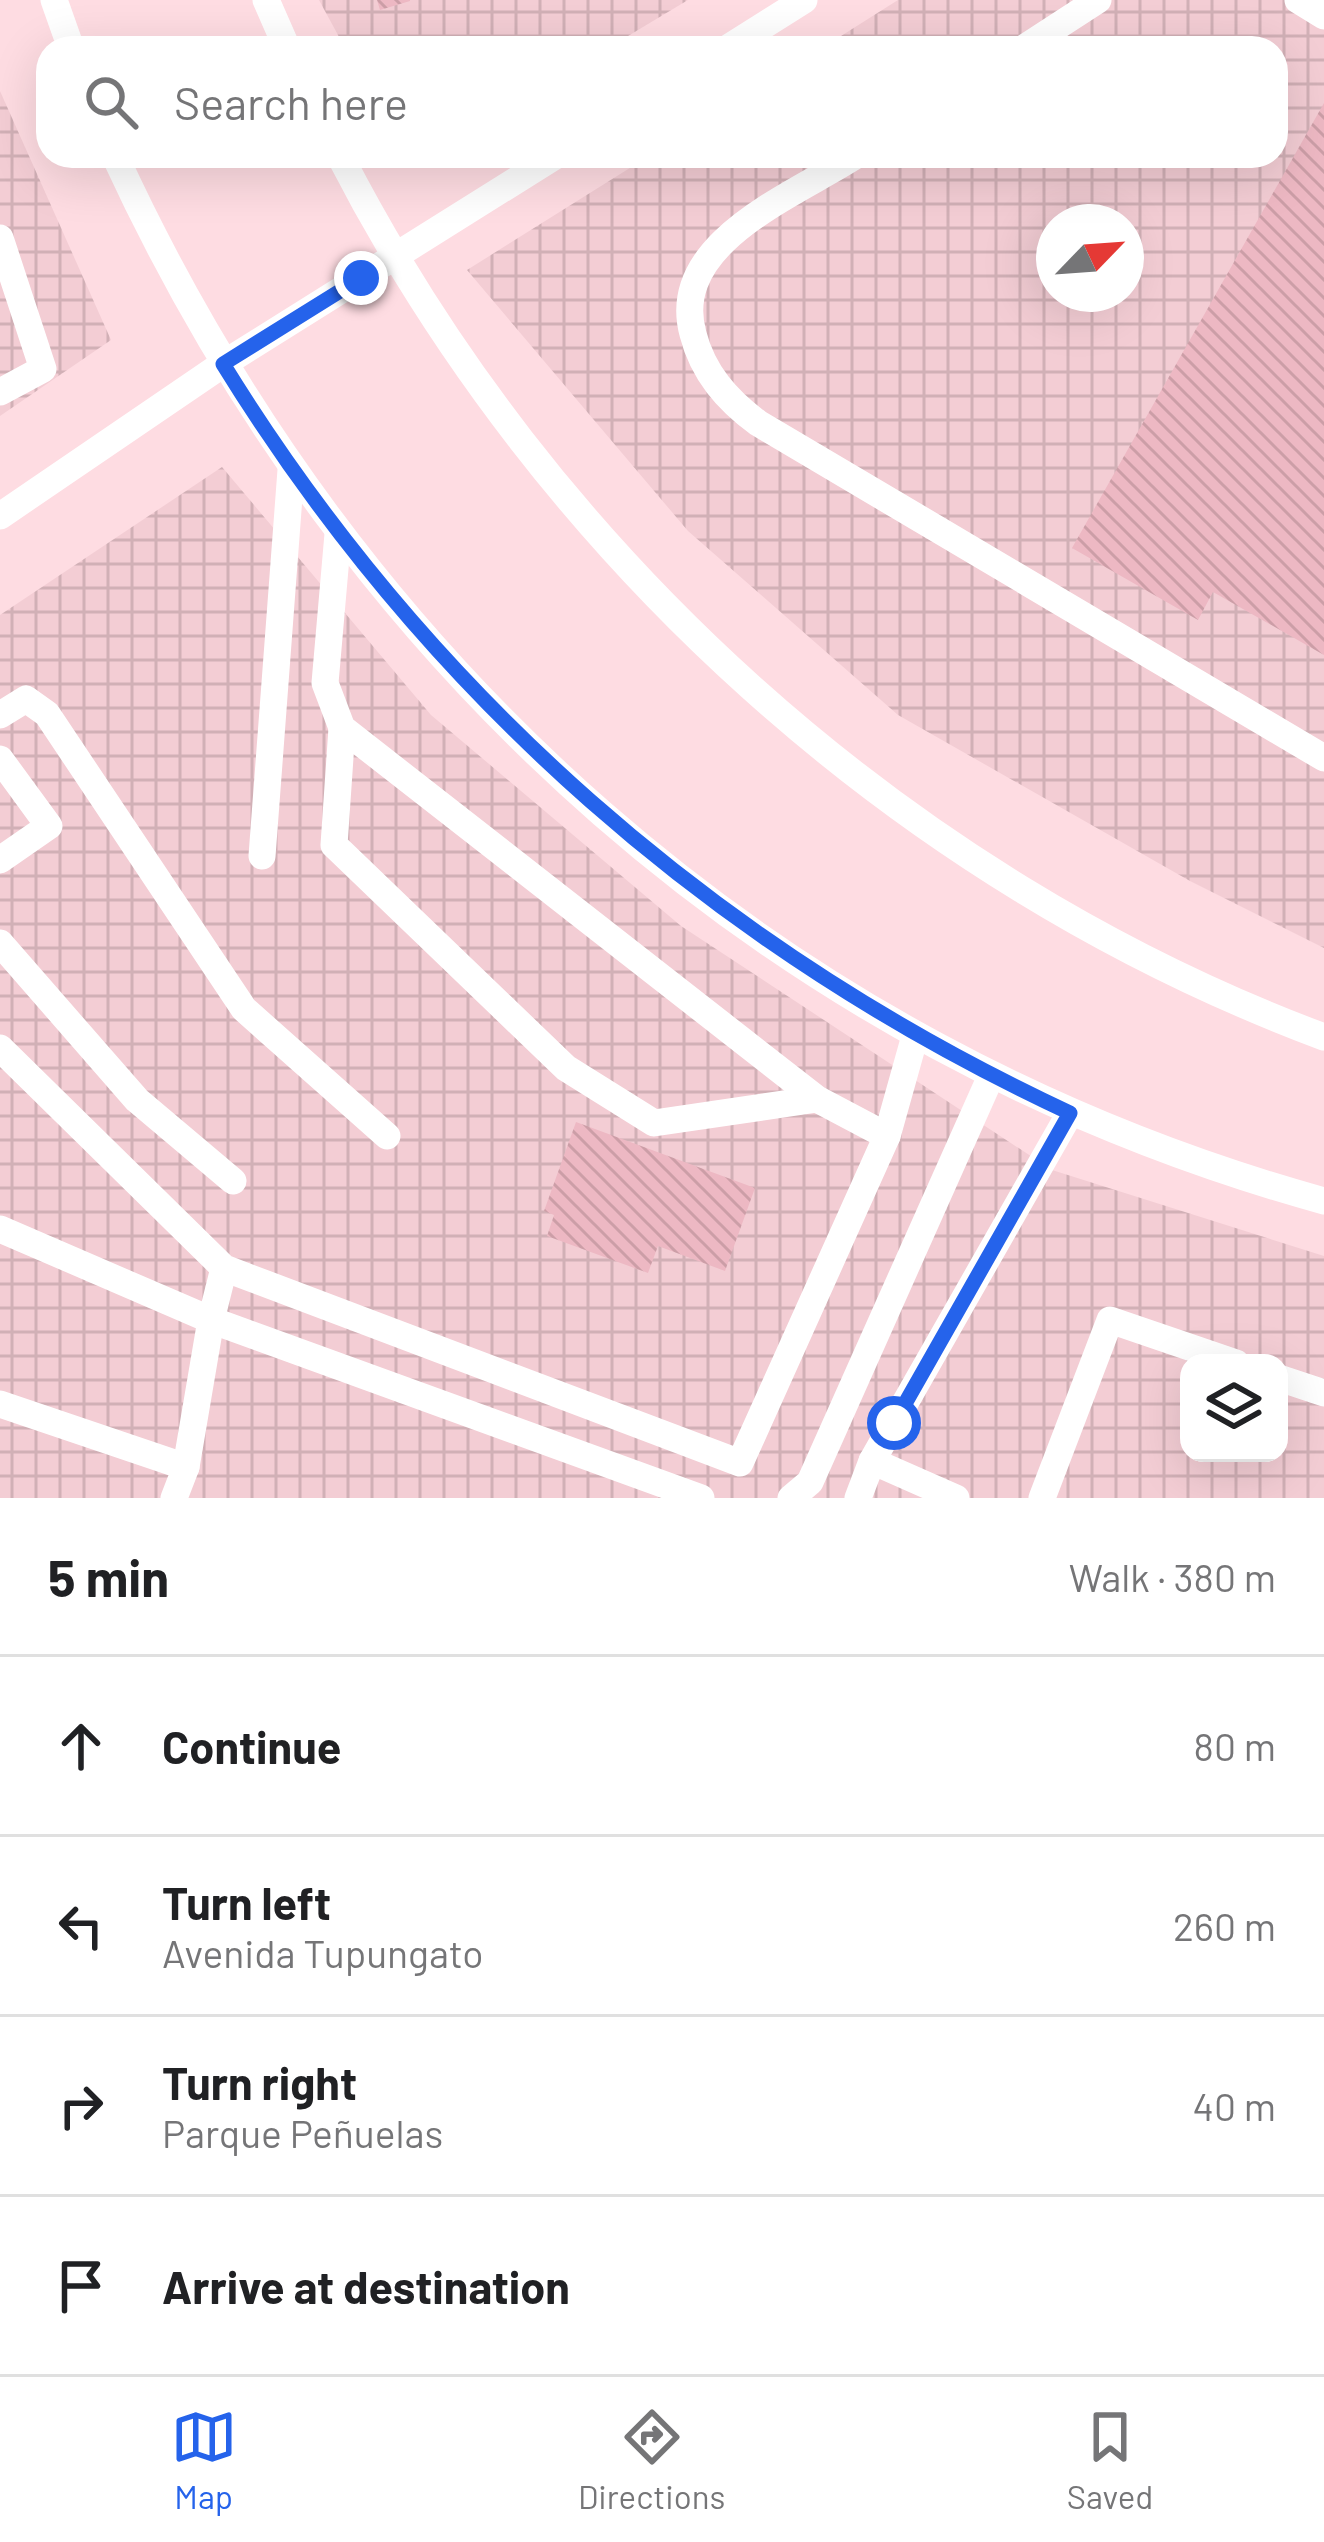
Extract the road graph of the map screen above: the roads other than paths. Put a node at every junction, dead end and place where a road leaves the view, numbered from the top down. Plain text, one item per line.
1 (54, 0) edge
2 (266, 0) edge
3 (804, 0) edge
4 (1099, 0) edge
5 (1298, 0) edge
6 (1324, 16) edge
7 (67, 36) edge
8 (282, 36) edge
9 (747, 36) edge
10 (1043, 36) edge
11 (121, 168) edge
12 (347, 168) edge
13 (536, 168) edge
14 (836, 168) edge
15 (0, 238) edge
16 (396, 256) junction
17 (223, 364) junction
18 (0, 392) edge
19 (291, 470) junction
20 (0, 516) edge
21 (338, 534) junction
22 (0, 716) edge
23 (342, 728) junction
24 (1324, 758) edge
25 (0, 759) edge
26 (262, 856) dead end
27 (0, 860) edge
28 (0, 943) edge
29 (915, 1036) junction
30 (1324, 1037) edge
31 (0, 1048) edge
32 (992, 1076) junction
33 (817, 1099) junction
34 (1070, 1113) junction
35 (387, 1136) dead end
36 (887, 1136) junction
37 (232, 1181) dead end
38 (1324, 1201) edge
39 (0, 1228) edge
40 (224, 1268) junction
41 (211, 1320) junction
42 (1210, 1354) edge
43 (1288, 1381) edge
44 (1324, 1393) edge
45 (0, 1404) edge
46 (872, 1461) junction
47 (186, 1467) junction
48 (174, 1498) edge
49 (701, 1498) edge
50 (791, 1498) edge
51 (858, 1498) edge
52 (956, 1498) edge
53 (1042, 1498) edge

1 - 7 street
2 - 8 street
3 - 9 street
4 - 10 street
5 - 6 street
11 - 17 street
12 - 16 street
13 - 16 street
14 - 24 street
15 - 18 street
16 - 17 street
16 - 30 street
17 - 19 street
17 - 20 street
19 - 21 street
19 - 26 street
21 - 23 street
21 - 29 street
22 - 35 street
23 - 33 street
23 - 33 street
25 - 27 street
28 - 37 street
29 - 32 street
29 - 36 street
31 - 40 street
32 - 34 street
32 - 50 street
33 - 36 street
34 - 38 street
34 - 46 street
36 - 40 street
39 - 41 street
40 - 41 street
41 - 47 street
41 - 49 street
42 - 53 street
43 - 44 street
45 - 47 street
46 - 51 street
46 - 52 street
47 - 48 street

